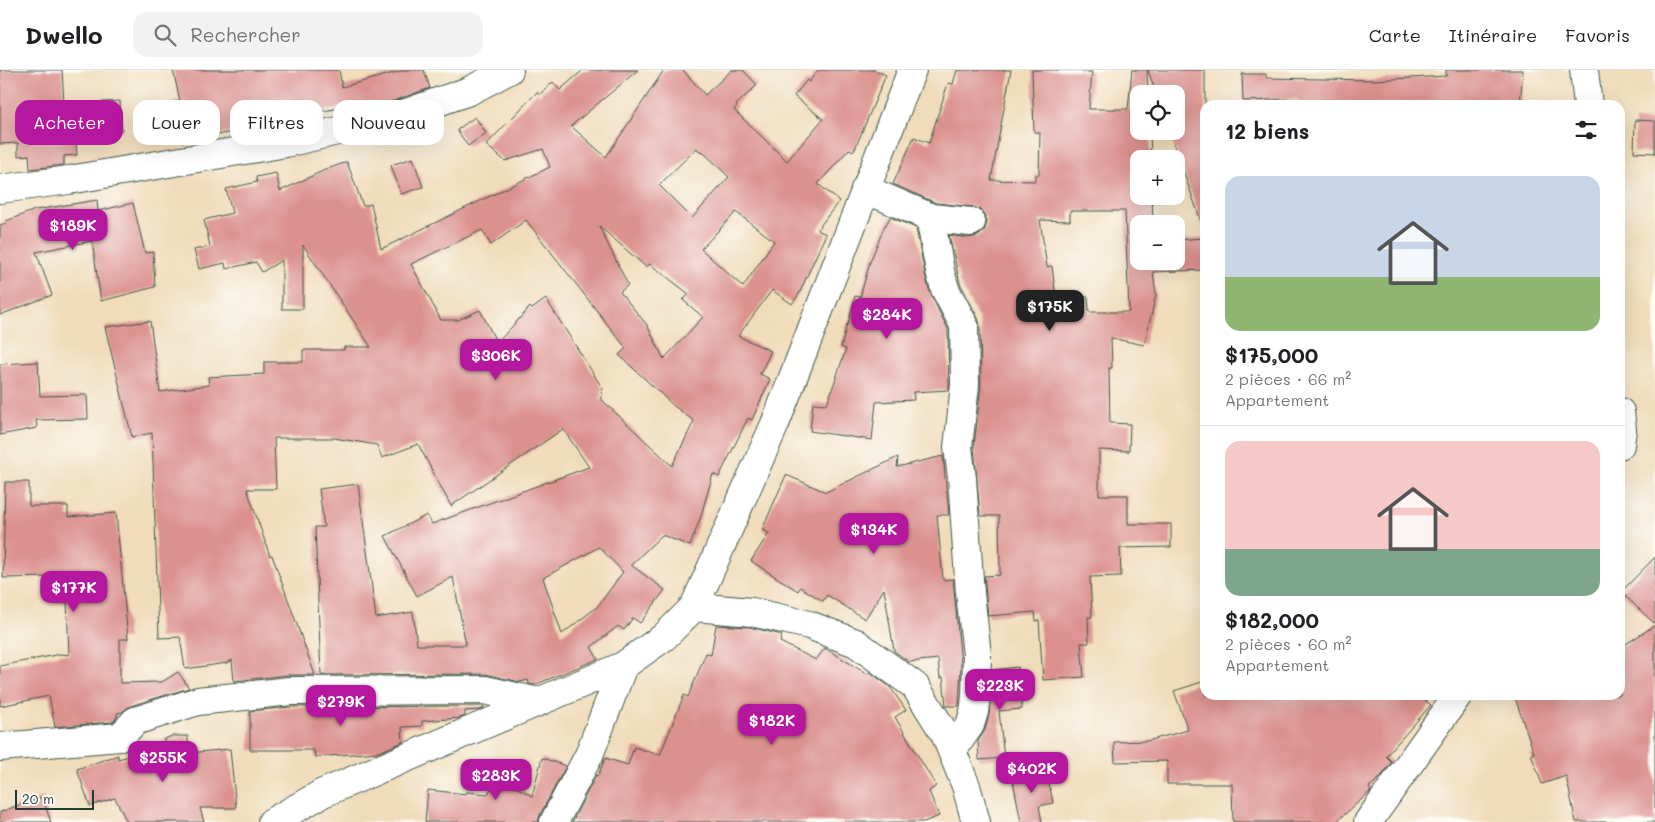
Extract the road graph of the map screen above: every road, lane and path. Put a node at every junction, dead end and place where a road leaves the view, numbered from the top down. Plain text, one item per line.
1 (509, 70) edge
2 (912, 70) edge
3 (1584, 70) edge
4 (1587, 100) edge
5 (0, 189) edge
6 (866, 189) junction
7 (932, 218) junction
8 (971, 222) dead end
9 (694, 607) junction
10 (623, 666) junction
11 (1454, 700) edge
12 (540, 702) junction
13 (0, 747) edge
14 (952, 751) junction
15 (272, 822) edge
16 (554, 822) edge
17 (976, 822) edge
18 (1368, 822) edge

1 - 5 street
2 - 6 street
3 - 4 street
6 - 7 street
6 - 9 street
7 - 8 street
7 - 14 street
9 - 10 street
9 - 14 street
10 - 12 street
10 - 16 street
11 - 18 street
12 - 13 street
12 - 15 street
14 - 17 street

